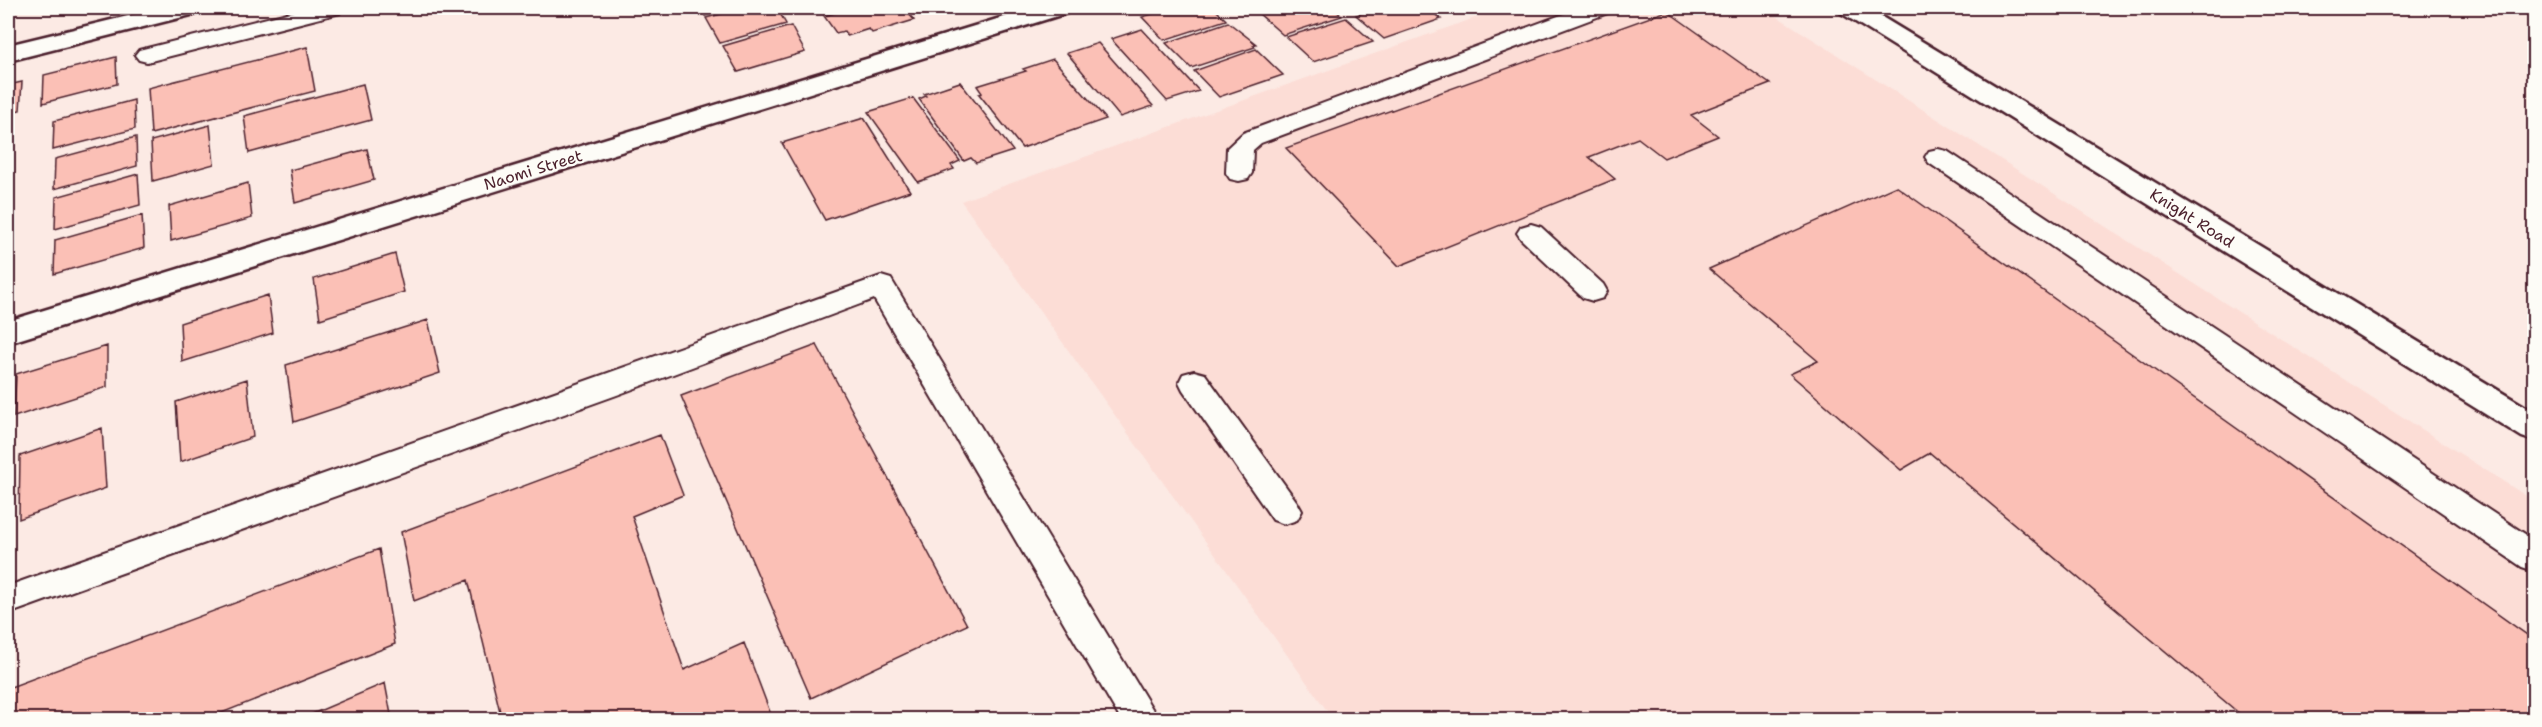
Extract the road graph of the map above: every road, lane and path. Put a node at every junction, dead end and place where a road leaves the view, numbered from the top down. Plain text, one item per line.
1 (186, 8) edge
2 (332, 8) edge
3 (1058, 8) edge
4 (1600, 8) edge
5 (1850, 8) edge
6 (187, 45) junction
7 (8, 53) edge
8 (147, 55) dead end
9 (1938, 158) dead end
10 (1239, 173) dead end
11 (1530, 233) dead end
12 (1593, 291) dead end
13 (8, 332) edge
14 (1194, 382) dead end
15 (2535, 428) edge
16 (1285, 510) dead end
17 (2535, 557) edge
18 (8, 600) edge
19 (1142, 720) edge

1 - 6 lane
1 - 7 street
2 - 6 lane
3 - 13 street, Naomi Street
4 - 10 lane
5 - 15 street, Knight Road
6 - 8 lane
9 - 17 lane
11 - 12 lane
14 - 16 lane
18 - 19 lane

